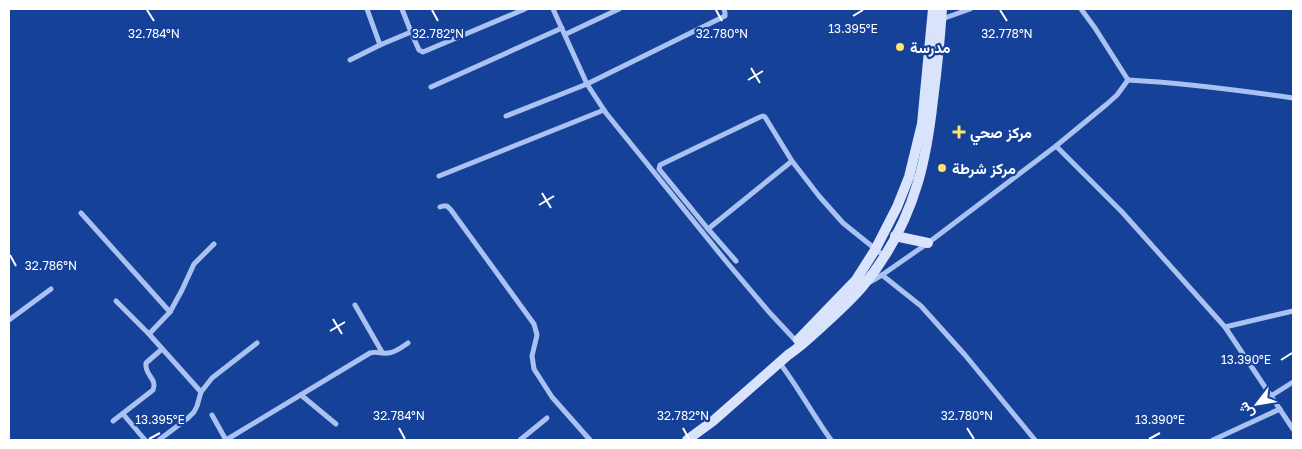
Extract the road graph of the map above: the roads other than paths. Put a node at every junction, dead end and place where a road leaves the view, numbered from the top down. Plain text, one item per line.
1 (367, 9) edge
2 (402, 9) edge
3 (525, 9) edge
4 (553, 9) edge
5 (619, 9) edge
6 (724, 9) edge
7 (933, 9) edge
8 (970, 9) edge
9 (1081, 9) edge
10 (942, 14) edge
11 (562, 28) junction
12 (411, 32) junction
13 (566, 34) junction
14 (380, 45) junction
15 (935, 45) junction
16 (350, 60) dead end
17 (1128, 80) junction
18 (587, 84) junction
19 (431, 87) dead end
20 (1293, 98) edge
21 (604, 110) junction
22 (506, 116) dead end
23 (1056, 146) junction
24 (792, 161) junction
25 (918, 161) junction
26 (439, 176) dead end
27 (440, 207) dead end
28 (81, 213) dead end
29 (708, 229) junction
30 (895, 236) junction
31 (928, 243) junction
32 (214, 244) dead end
33 (879, 253) junction
34 (736, 261) dead end
35 (882, 275) junction
36 (863, 286) junction
37 (51, 289) dead end
38 (116, 301) dead end
39 (355, 304) dead end
40 (1293, 310) edge
41 (170, 312) junction
42 (9, 320) edge
43 (1225, 327) junction
44 (149, 334) junction
45 (257, 343) dead end
46 (408, 343) dead end
47 (799, 344) junction
48 (162, 349) junction
49 (382, 352) junction
50 (779, 362) junction
51 (1293, 382) edge
52 (201, 392) junction
53 (301, 394) junction
54 (1271, 396) junction
55 (1280, 409) junction
56 (123, 414) junction
57 (212, 415) dead end
58 (547, 418) dead end
59 (113, 421) dead end
60 (336, 424) dead end
61 (1293, 429) edge
62 (145, 440) edge
63 (159, 440) edge
64 (226, 440) edge
65 (520, 440) edge
66 (590, 440) edge
67 (687, 440) edge
68 (831, 440) edge
69 (1036, 440) edge
70 (1213, 440) edge

1 - 14 street
2 - 12 street
3 - 12 street
4 - 11 street
5 - 13 street
6 - 18 street
7 - 15 street
8 - 10 street
9 - 17 street
10 - 15 street
11 - 13 street
11 - 19 street
12 - 14 street
13 - 18 street
14 - 16 street
15 - 25 street
17 - 20 street
17 - 23 street
18 - 21 street
18 - 22 street
21 - 26 street
21 - 47 street
23 - 31 street
23 - 43 street
24 - 29 street
24 - 29 street
24 - 33 street
25 - 30 street
25 - 33 street
27 - 66 street
28 - 41 street
29 - 34 street
30 - 31 street
30 - 33 street
31 - 35 street
32 - 41 street
33 - 36 street
33 - 47 street
35 - 36 street
35 - 69 street
36 - 47 street
37 - 42 street
38 - 44 street
39 - 49 street
40 - 43 street
41 - 44 street
43 - 54 street
44 - 48 street
45 - 52 street
46 - 49 street
47 - 50 street
48 - 52 street
48 - 56 street
49 - 53 street
50 - 67 street
50 - 68 street
51 - 54 street
52 - 63 street
53 - 60 street
53 - 64 street
54 - 55 street
55 - 61 street
55 - 70 street
56 - 59 street
56 - 62 street
57 - 64 street
58 - 65 street

